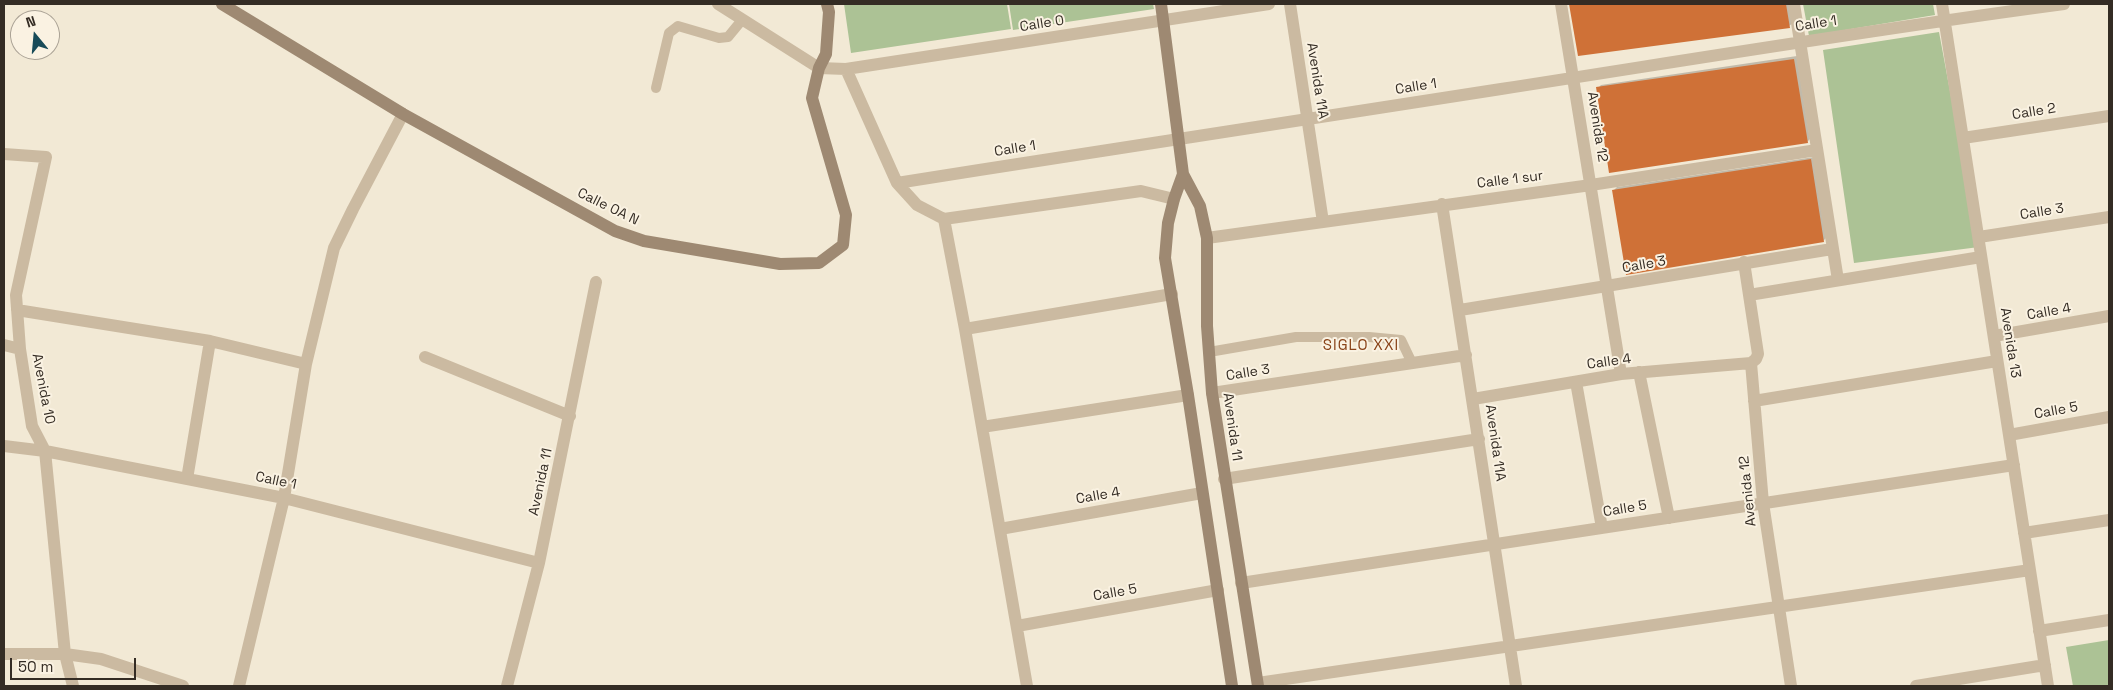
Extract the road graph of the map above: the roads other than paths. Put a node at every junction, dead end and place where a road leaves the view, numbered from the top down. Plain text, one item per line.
1 (222, 4) edge
2 (718, 4) edge
3 (828, 4) edge
4 (1161, 4) edge
5 (1269, 4) edge
6 (1290, 4) edge
7 (1562, 4) edge
8 (1794, 4) edge
9 (1942, 4) edge
10 (2064, 4) edge
11 (742, 20) junction
12 (1164, 20) junction
13 (1944, 20) junction
14 (1800, 42) junction
15 (820, 68) junction
16 (846, 69) junction
17 (1574, 78) junction
18 (656, 88) dead end
19 (403, 114) junction
20 (2109, 116) edge
21 (1308, 119) junction
22 (1178, 138) junction
23 (1963, 138) junction
24 (1817, 150) junction
25 (4, 154) edge
26 (1183, 174) junction
27 (897, 184) junction
28 (1591, 185) junction
29 (1174, 199) junction
30 (1442, 204) junction
31 (2109, 217) edge
32 (944, 219) junction
33 (1323, 222) junction
34 (1207, 238) junction
35 (1979, 238) junction
36 (1832, 249) junction
37 (1982, 257) junction
38 (1744, 262) junction
39 (1838, 280) junction
40 (596, 282) dead end
41 (1607, 286) junction
42 (1172, 294) junction
43 (1749, 295) junction
44 (17, 310) junction
45 (1460, 310) junction
46 (2109, 316) edge
47 (965, 329) junction
48 (1994, 336) junction
49 (210, 341) junction
50 (4, 346) edge
51 (20, 349) junction
52 (1209, 352) junction
53 (1466, 354) junction
54 (425, 357) dead end
55 (1997, 361) junction
56 (1412, 363) junction
57 (1751, 363) junction
58 (306, 364) junction
59 (1640, 372) junction
60 (1621, 374) junction
61 (1576, 382) junction
62 (1212, 393) junction
63 (1188, 395) junction
64 (1473, 399) junction
65 (1754, 401) junction
66 (570, 416) junction
67 (2109, 417) edge
68 (982, 427) junction
69 (2009, 435) junction
70 (1479, 439) junction
71 (4, 446) edge
72 (45, 451) junction
73 (2014, 465) junction
74 (187, 479) junction
75 (1224, 479) junction
76 (1202, 493) junction
77 (284, 498) junction
78 (1763, 503) junction
79 (1669, 518) junction
80 (2109, 520) edge
81 (1602, 528) junction
82 (1000, 529) junction
83 (2024, 533) junction
84 (1494, 544) junction
85 (539, 563) junction
86 (2030, 570) junction
87 (1241, 583) junction
88 (1218, 590) junction
89 (1777, 606) junction
90 (2109, 620) edge
91 (1017, 626) junction
92 (2039, 631) junction
93 (1510, 646) junction
94 (4, 654) edge
95 (65, 654) junction
96 (2045, 666) junction
97 (1258, 685) edge
98 (73, 686) edge
99 (183, 686) edge
100 (239, 686) edge
101 (507, 686) edge
102 (1027, 686) edge
103 (1232, 686) edge
104 (1516, 686) edge
105 (1791, 686) edge
106 (1916, 686) edge
107 (2048, 686) edge

1 - 19 street, Calle 0A N
2 - 11 street
3 - 15 street, Calle 0A N
4 - 12 street, Avenida 11
5 - 12 street, Calle 0
6 - 21 street, Avenida 11A
7 - 17 street, Avenida 12
8 - 14 street
9 - 13 street, Avenida 13
10 - 13 street, Calle 1
11 - 15 street
11 - 18 lane
12 - 16 street, Calle 0
12 - 22 street, Avenida 11
13 - 14 street, Calle 1
13 - 23 street, Avenida 13
14 - 17 street, Calle 1
14 - 24 street
15 - 16 street, Calle 0
15 - 19 street, Calle 0A N
16 - 27 street
17 - 21 street, Calle 1
17 - 28 street, Avenida 12
19 - 58 street
20 - 23 street, Calle 2
21 - 22 street, Calle 1
21 - 33 street, Avenida 11A
22 - 26 street, Avenida 11
22 - 27 street, Calle 1
23 - 35 street, Avenida 13
24 - 28 street, Calle 1 sur
24 - 36 street
25 - 44 street, Avenida 10
26 - 29 street, Avenida 11
26 - 34 street, Avenida 11
27 - 32 street
28 - 30 street, Calle 1 sur
28 - 41 street, Avenida 12
29 - 32 street
29 - 42 street, Avenida 11
30 - 33 street, Calle 1 sur
30 - 45 street, Avenida 11A
31 - 35 street, Calle 3
32 - 47 street
33 - 34 street, Calle 1 sur
34 - 52 street, Avenida 11
35 - 37 street, Avenida 13
36 - 38 street, Calle 3
36 - 39 street
37 - 39 street
37 - 48 street, Avenida 13
38 - 41 street, Calle 3
38 - 43 street, Avenida 12
39 - 43 street
40 - 66 street, Avenida 11
41 - 45 street, Calle 3
41 - 60 street, Avenida 12
42 - 47 street
42 - 63 street, Avenida 11
43 - 57 street, Avenida 12
44 - 49 street
44 - 51 street, Avenida 10
45 - 53 street, Avenida 11A
46 - 48 street, Calle 4
47 - 68 street
48 - 55 street, Avenida 13
49 - 58 street
49 - 74 street
50 - 51 street
51 - 72 street, Avenida 10
52 - 56 lane
52 - 62 street, Avenida 11
53 - 56 street, Calle 3
53 - 64 street, Avenida 11A
54 - 66 street
55 - 65 street
55 - 69 street, Avenida 13
56 - 62 street, Calle 3
57 - 59 street, Calle 4
57 - 65 street, Avenida 12
58 - 77 street
59 - 60 street, Calle 4
59 - 79 street
60 - 61 street, Calle 4
61 - 64 street, Calle 4
61 - 81 street
62 - 75 street, Avenida 11
63 - 68 street
63 - 76 street, Avenida 11
64 - 70 street, Avenida 11A
65 - 78 street, Avenida 12
66 - 85 street, Avenida 11
67 - 69 street, Calle 5
68 - 82 street
69 - 73 street, Avenida 13
70 - 75 street
70 - 84 street, Avenida 11A
71 - 72 street, Calle 1
72 - 74 street, Calle 1
72 - 95 street, Avenida 10
73 - 78 street, Calle 5
73 - 83 street, Avenida 13
74 - 77 street, Calle 1
75 - 87 street, Avenida 11
76 - 82 street, Calle 4
76 - 88 street, Avenida 11
77 - 85 street, Calle 1
77 - 100 street
78 - 79 street, Calle 5
78 - 89 street, Avenida 12
79 - 81 street, Calle 5
80 - 83 street
81 - 84 street, Calle 5
82 - 91 street
83 - 86 street, Avenida 13
84 - 87 street, Calle 5
84 - 93 street, Avenida 11A
85 - 101 street, Avenida 11
86 - 89 street
86 - 92 street, Avenida 13
87 - 97 street, Avenida 11
88 - 91 street, Calle 5
88 - 103 street, Avenida 11
89 - 93 street
89 - 105 street, Avenida 12
90 - 92 street
91 - 102 street
92 - 96 street, Avenida 13
93 - 97 street
93 - 104 street, Avenida 11A
94 - 95 street
95 - 98 street, Avenida 10
95 - 99 street
96 - 106 street
96 - 107 street, Avenida 13

